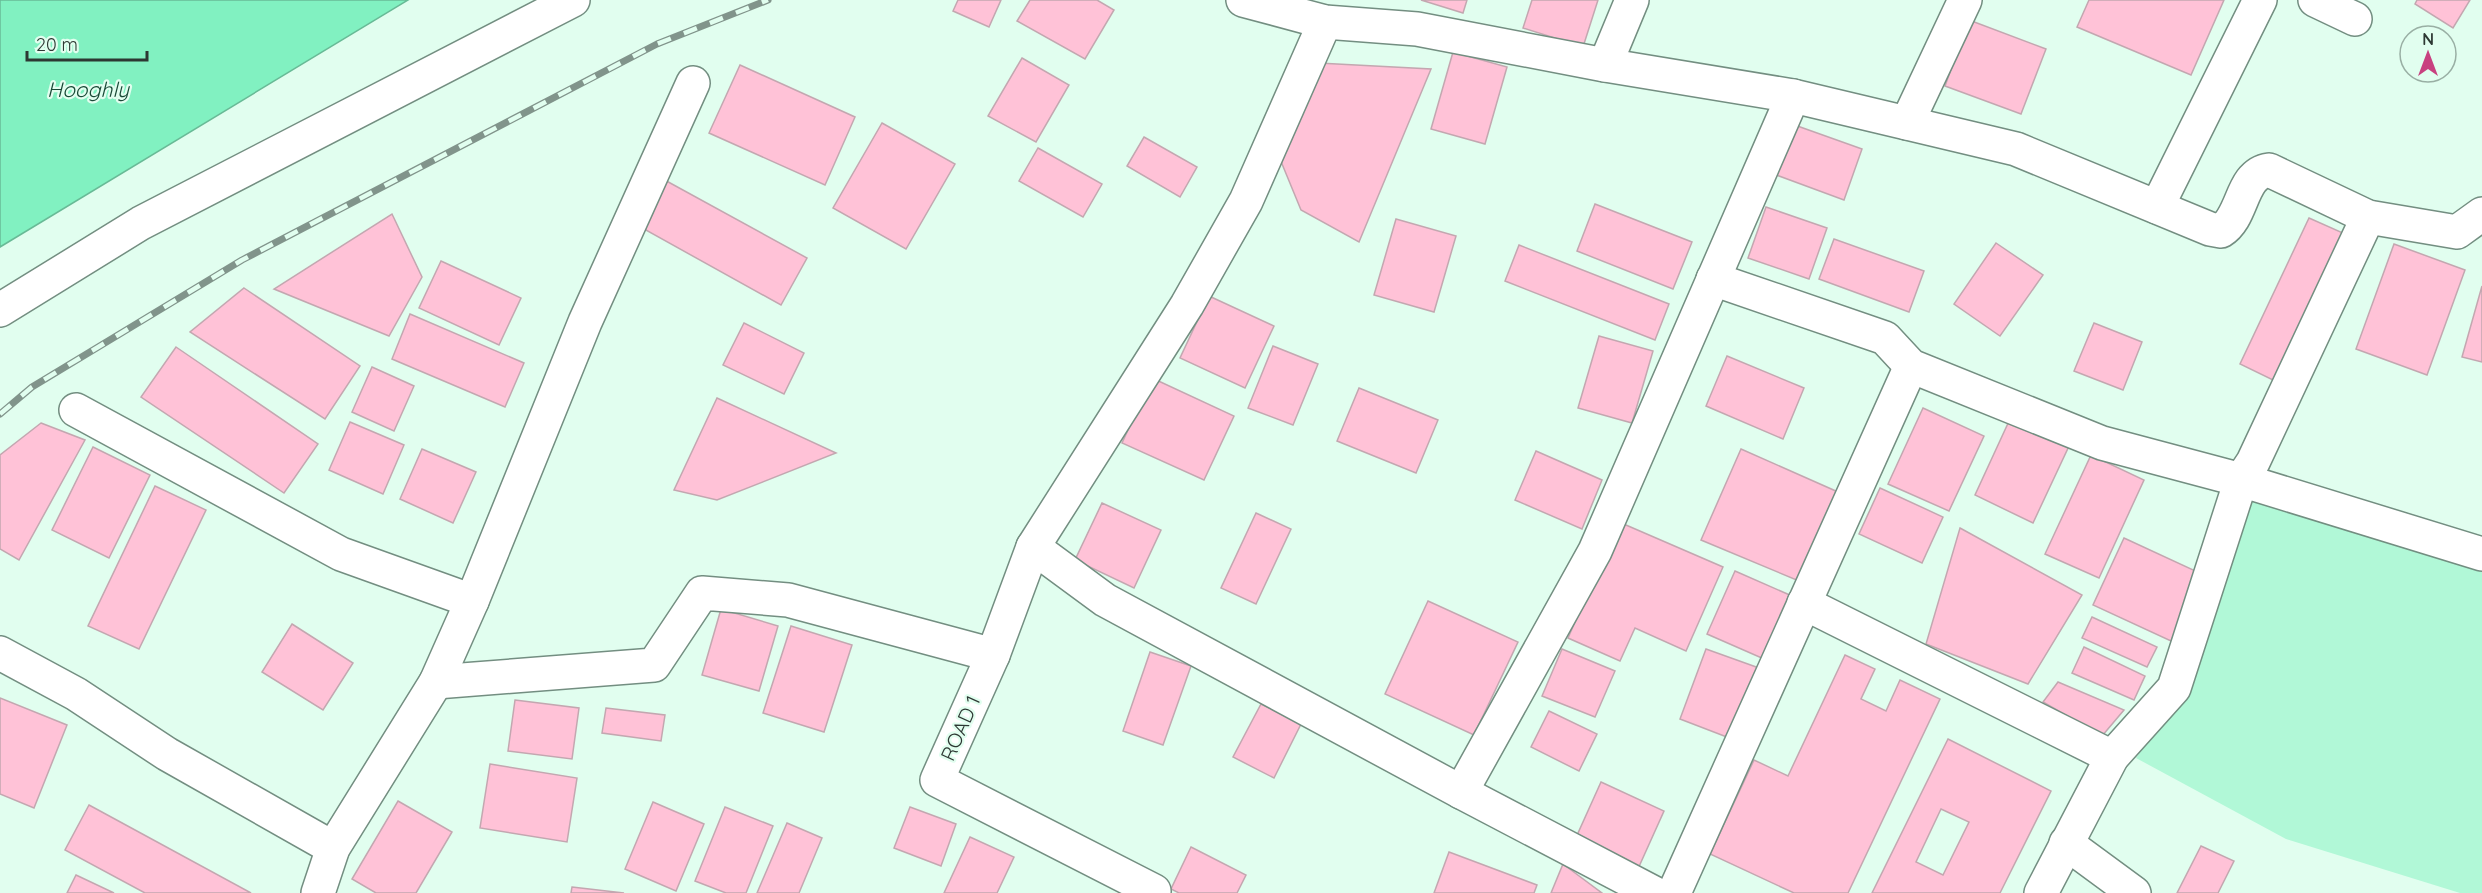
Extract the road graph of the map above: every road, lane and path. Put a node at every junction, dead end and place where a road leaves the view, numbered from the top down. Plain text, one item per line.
1 (573, 0) edge
2 (1243, 0) edge
3 (1632, 0) edge
4 (1965, 0) edge
5 (2260, 0) edge
6 (2315, 0) edge
7 (2355, 19) dead end
8 (1324, 22) junction
9 (1605, 65) junction
10 (693, 83) dead end
11 (1792, 96) junction
12 (1907, 123) junction
13 (2157, 207) junction
14 (2482, 214) edge
15 (2368, 217) junction
16 (1713, 279) junction
17 (0, 310) edge
18 (1911, 366) junction
19 (76, 410) dead end
20 (2241, 480) junction
21 (1033, 547) junction
22 (2482, 554) edge
23 (472, 600) junction
24 (1804, 603) junction
25 (0, 653) edge
26 (993, 655) junction
27 (436, 682) junction
28 (2112, 757) junction
29 (1461, 792) junction
30 (2066, 843) junction
31 (333, 848) junction
32 (318, 893) edge
33 (1153, 893) edge
34 (1654, 893) edge
35 (1674, 893) edge
36 (2041, 893) edge
37 (2134, 893) edge

1 - 17 street
2 - 8 street
3 - 9 street
4 - 12 street
5 - 13 street
6 - 7 street
8 - 9 street
8 - 21 street, ROAD 1
9 - 11 street
10 - 23 street
11 - 12 street
11 - 16 street
12 - 13 street
13 - 15 street
14 - 15 street
15 - 20 street
16 - 18 street
16 - 29 street
18 - 20 street
18 - 24 street
19 - 23 street
20 - 22 street
20 - 28 street
21 - 26 street, ROAD 1
21 - 29 street
23 - 27 street
24 - 28 street
24 - 35 street
25 - 31 street
26 - 27 street
26 - 33 street, ROAD 1
27 - 31 street
28 - 30 street
29 - 34 street
30 - 36 street
30 - 37 street
31 - 32 street

